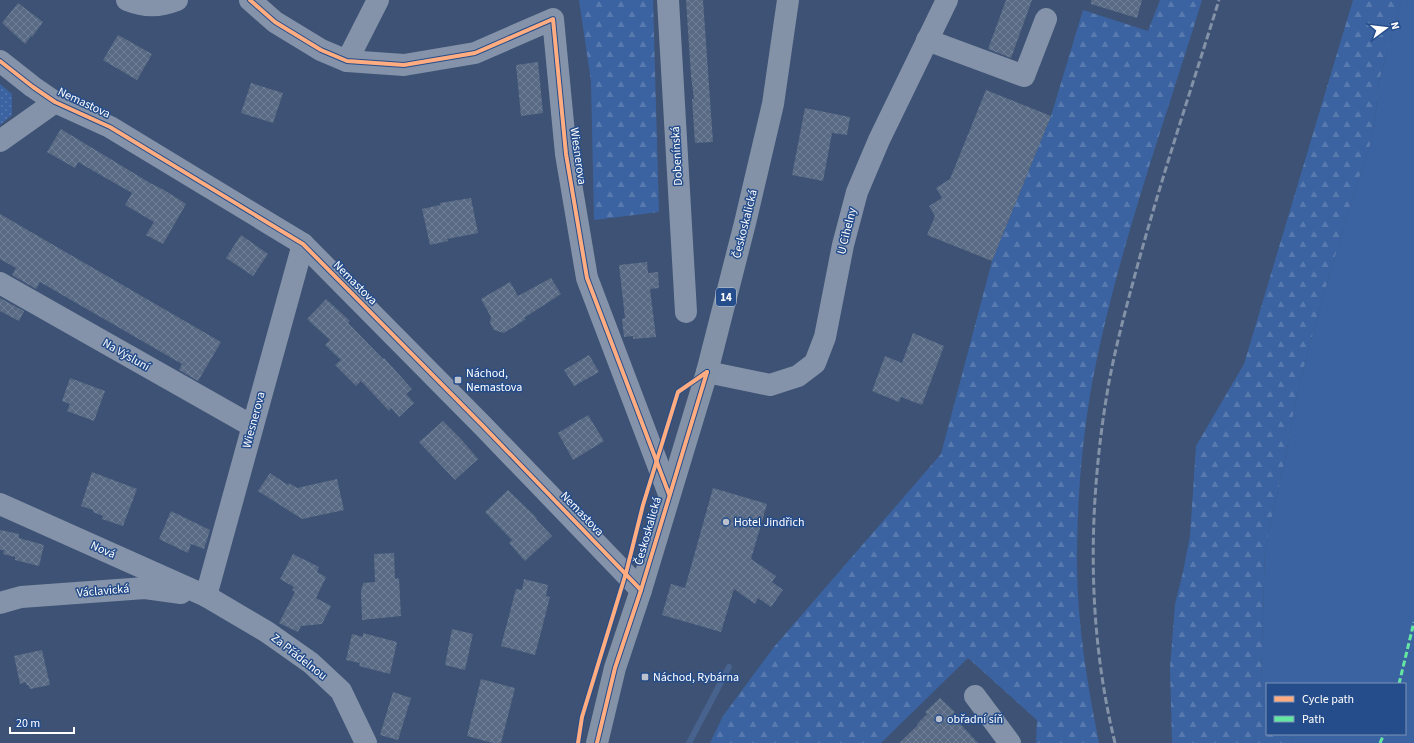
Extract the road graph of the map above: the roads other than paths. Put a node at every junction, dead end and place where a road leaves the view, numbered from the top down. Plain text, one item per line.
1 (127, 0) edge
2 (177, 0) edge
3 (250, 0) edge
4 (378, 0) edge
5 (668, 0) edge
6 (788, 0) edge
7 (947, 0) edge
8 (1046, 19) dead end
9 (927, 40) junction
10 (0, 60) edge
11 (347, 61) junction
12 (55, 102) junction
13 (0, 141) edge
14 (302, 244) junction
15 (0, 283) edge
16 (686, 312) dead end
17 (707, 372) junction
18 (252, 426) junction
19 (669, 494) junction
20 (0, 504) edge
21 (641, 590) junction
22 (206, 596) junction
23 (0, 603) edge
24 (975, 696) dead end
25 (366, 743) edge
26 (597, 743) edge
27 (1010, 743) edge

1 - 2 street
3 - 11 street
4 - 11 street
5 - 16 street, Dobenínská
6 - 17 main road, Českoskalická / 14
7 - 9 street, U Cihelny
8 - 9 street
9 - 17 street, U Cihelny
10 - 12 street, Nemastova
11 - 19 street, Wiesnerova
12 - 13 street
12 - 14 street, Nemastova
14 - 18 street, Wiesnerova
14 - 21 street, Nemastova
15 - 18 street, Na Výsluní
17 - 19 main road, Českoskalická / 14
18 - 22 street, Wiesnerova
19 - 21 main road, Českoskalická / 14
20 - 22 street, Nová
21 - 26 main road, Českoskalická / 14
22 - 23 street, Václavická
22 - 25 street, Za Přádelnou
24 - 27 street

